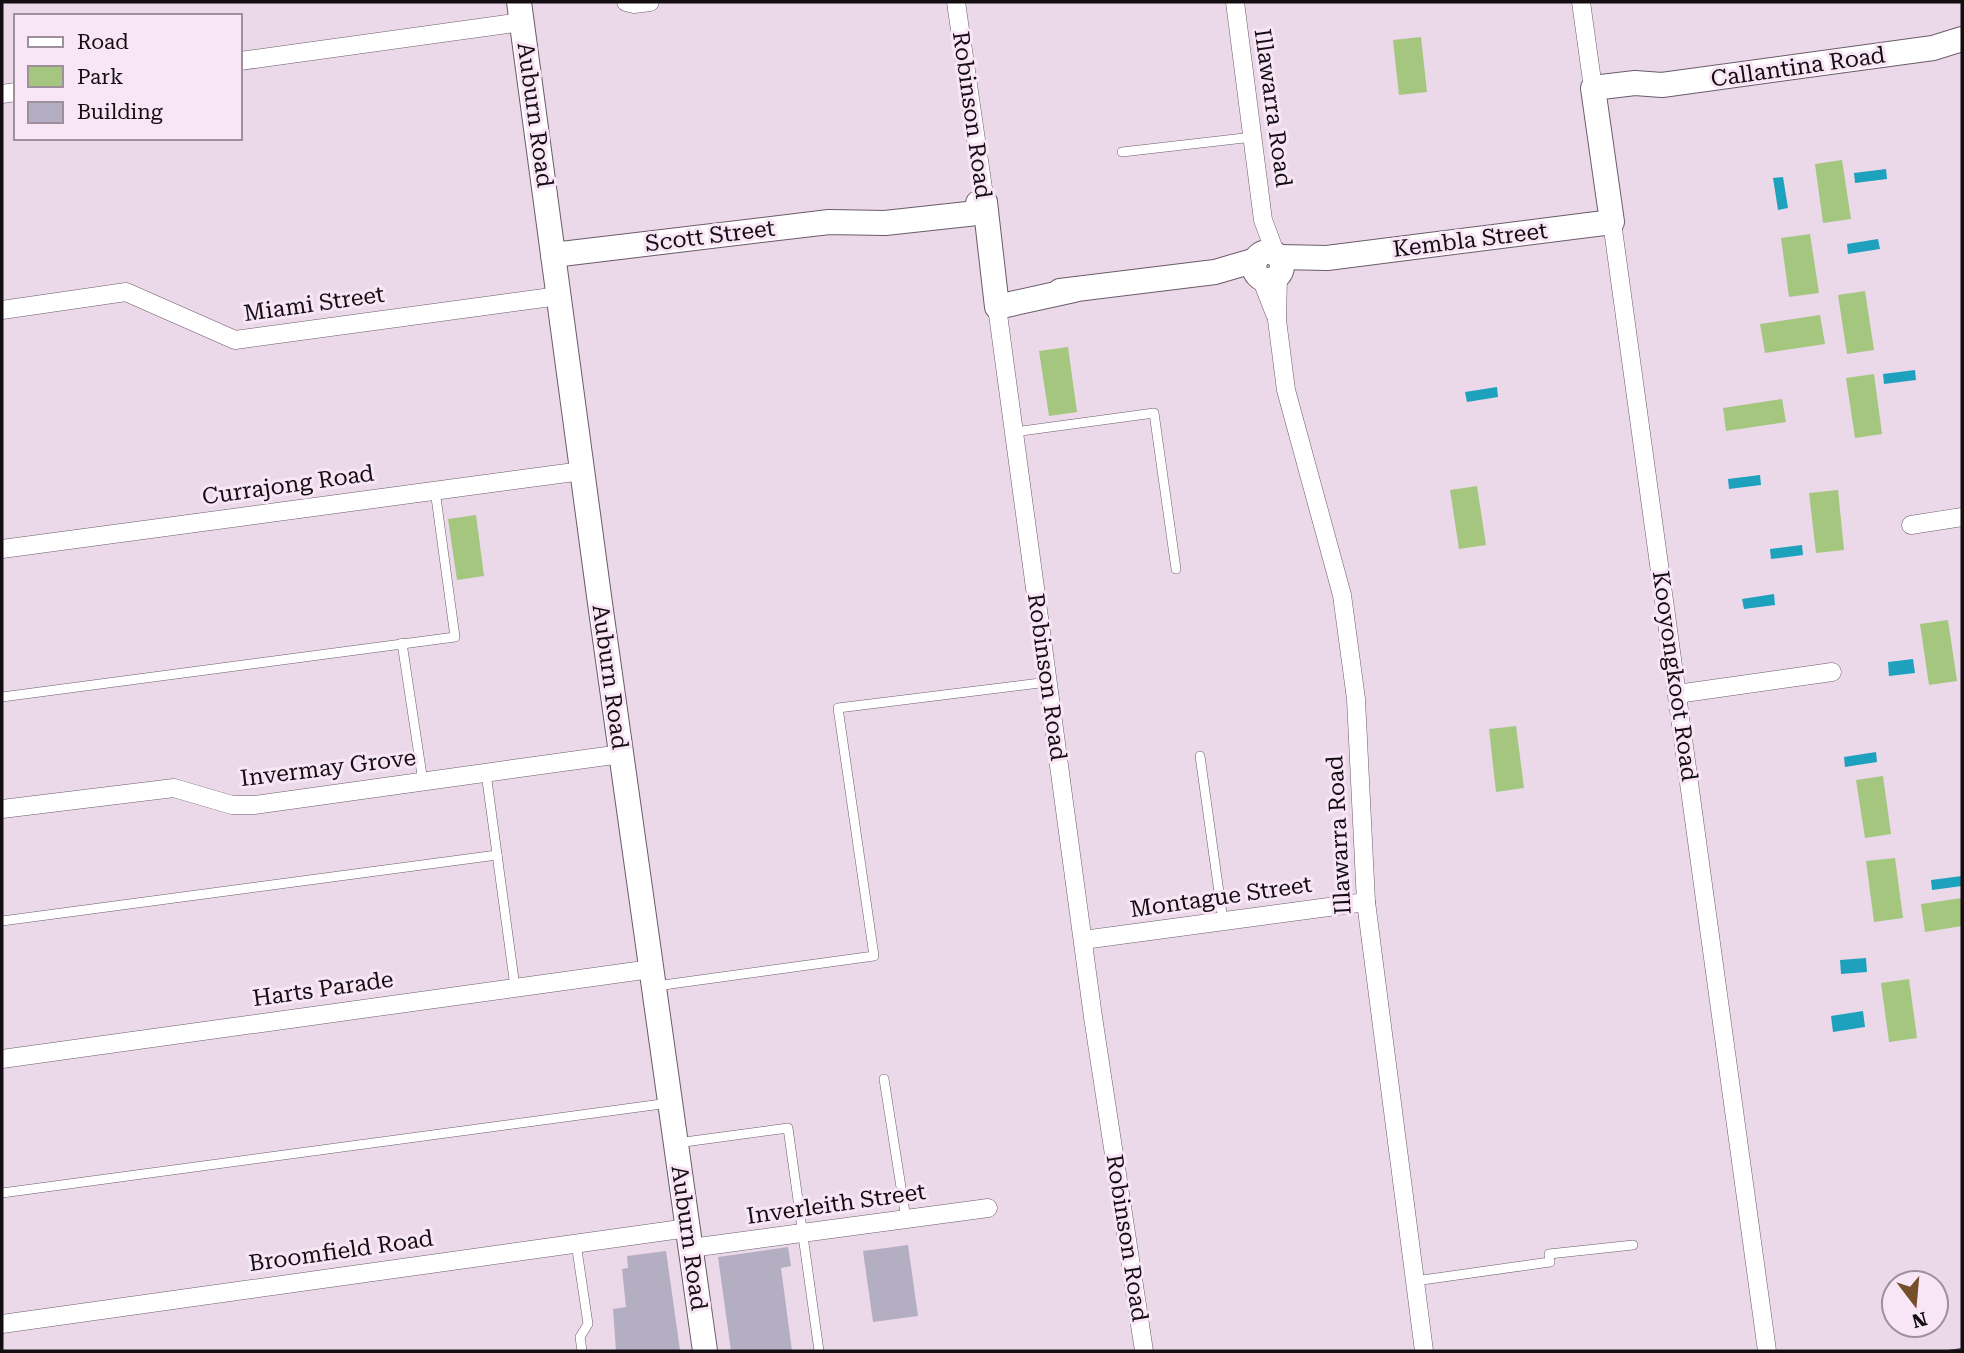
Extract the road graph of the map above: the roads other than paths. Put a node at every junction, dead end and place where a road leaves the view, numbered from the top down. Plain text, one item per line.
1 (626, 2) edge
2 (650, 2) edge
3 (956, 2) edge
4 (1234, 2) edge
5 (1581, 2) edge
6 (521, 12) edge
7 (1962, 39) edge
8 (1933, 48) junction
9 (1962, 50) edge
10 (242, 61) edge
11 (1593, 95) junction
12 (1253, 137) junction
13 (1122, 152) dead end
14 (985, 207) junction
15 (1612, 222) junction
16 (553, 255) junction
17 (1268, 266) junction
18 (559, 296) junction
19 (996, 300) junction
20 (2, 310) edge
21 (1014, 432) junction
22 (582, 471) junction
23 (435, 490) junction
24 (1962, 517) edge
25 (1911, 525) dead end
26 (2, 549) edge
27 (1176, 569) dead end
28 (402, 643) junction
29 (1832, 673) dead end
30 (1048, 682) junction
31 (1677, 694) junction
32 (2, 696) edge
33 (621, 754) junction
34 (1200, 756) dead end
35 (486, 773) junction
36 (423, 782) junction
37 (2, 809) edge
38 (497, 855) junction
39 (1366, 902) junction
40 (2, 921) edge
41 (1223, 921) junction
42 (1083, 940) junction
43 (653, 978) junction
44 (514, 986) junction
45 (2, 1059) edge
46 (884, 1079) dead end
47 (670, 1103) junction
48 (676, 1144) junction
49 (2, 1193) edge
50 (988, 1208) dead end
51 (906, 1219) junction
52 (803, 1233) junction
53 (689, 1238) junction
54 (576, 1243) junction
55 (1633, 1245) dead end
56 (1415, 1280) junction
57 (2, 1324) edge
58 (582, 1351) edge
59 (704, 1351) edge
60 (819, 1351) edge
61 (1144, 1351) edge
62 (1424, 1351) edge
63 (1767, 1351) edge

1 - 2 street
3 - 14 street, Robinson Road
4 - 12 street, Illawarra Road
5 - 11 street, Kooyongkoot Road
6 - 10 street
6 - 16 street, Auburn Road
7 - 8 street, Callantina Road
8 - 9 street, Callantina Road
8 - 11 street, Callantina Road
11 - 15 street, Kooyongkoot Road
12 - 13 lane
12 - 17 street, Illawarra Road
14 - 16 street, Scott Street
14 - 19 street, Robinson Road
15 - 17 street, Kembla Street
15 - 31 street, Kooyongkoot Road
16 - 18 street, Auburn Road
17 - 19 street, Kembla Street
17 - 39 street, Illawarra Road
18 - 20 street, Miami Street
18 - 22 street, Auburn Road
19 - 21 street, Robinson Road
21 - 27 lane
21 - 30 street, Robinson Road
22 - 23 street, Currajong Road
22 - 33 street, Auburn Road
23 - 26 street, Currajong Road
23 - 28 lane
24 - 25 street
28 - 32 lane
28 - 36 lane
29 - 31 street
30 - 42 street, Robinson Road
30 - 43 lane
31 - 63 street, Kooyongkoot Road
33 - 35 street, Invermay Grove
33 - 43 street, Auburn Road
34 - 41 lane
35 - 36 street, Invermay Grove
35 - 38 lane
36 - 37 street, Invermay Grove
38 - 40 lane
38 - 44 lane
39 - 41 street, Montague Street
39 - 56 street, Illawarra Road
41 - 42 street, Montague Street
42 - 61 street, Robinson Road
43 - 44 street, Harts Parade
43 - 47 street, Auburn Road
44 - 45 street, Harts Parade
46 - 51 lane
47 - 48 street, Auburn Road
47 - 49 lane
48 - 52 lane
48 - 53 street, Auburn Road
50 - 51 street, Inverleith Street
51 - 52 street, Inverleith Street
52 - 53 street, Inverleith Street
52 - 60 lane
53 - 54 street, Broomfield Road
53 - 59 street, Auburn Road
54 - 57 street, Broomfield Road
54 - 58 lane
55 - 56 lane
56 - 62 street, Illawarra Road

